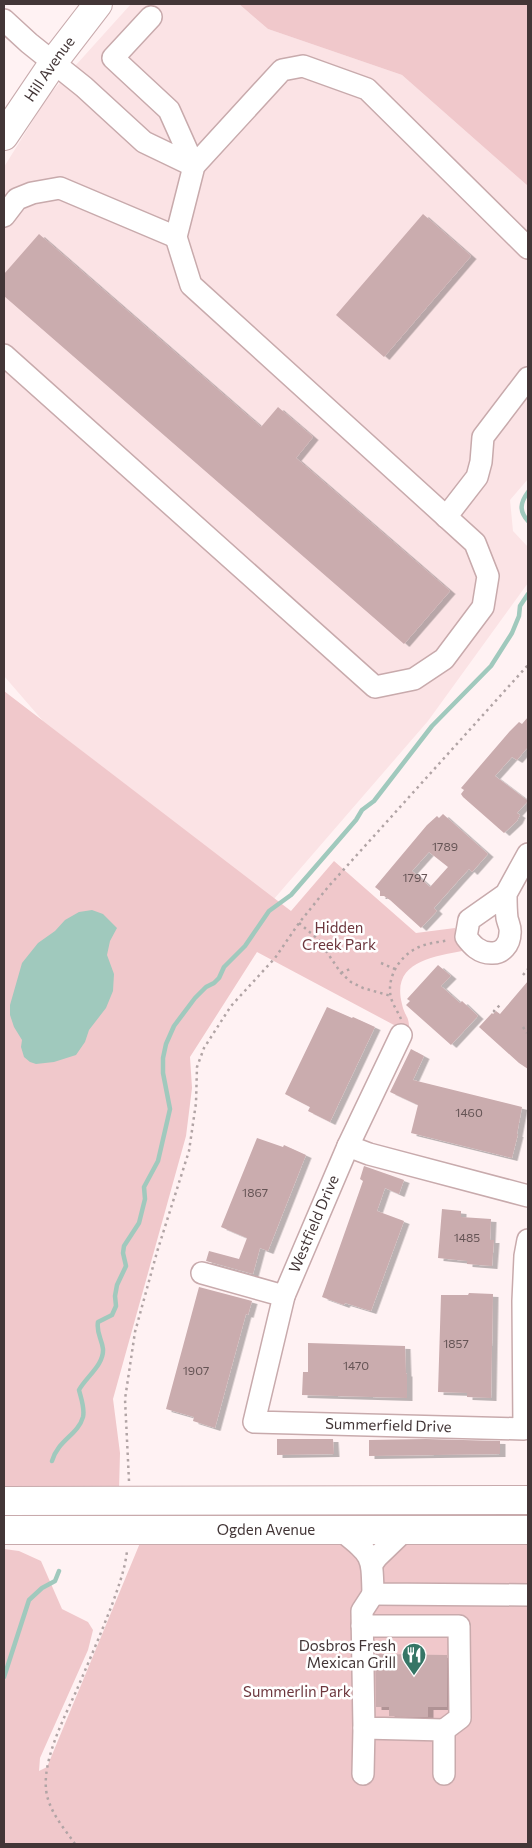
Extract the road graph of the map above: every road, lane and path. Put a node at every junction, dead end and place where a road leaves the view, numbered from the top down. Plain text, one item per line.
1 (98, 4) edge
2 (151, 17) dead end
3 (4, 20) edge
4 (54, 62) junction
5 (4, 136) edge
6 (194, 166) junction
7 (4, 216) edge
8 (176, 237) junction
9 (528, 248) edge
10 (4, 356) edge
11 (528, 378) edge
12 (446, 517) junction
13 (528, 665) edge
14 (528, 854) edge
15 (506, 894) dead end
16 (299, 923) junction
17 (451, 940) dead end
18 (381, 963) dead end
19 (352, 968) dead end
20 (395, 969) junction
21 (528, 969) edge
22 (341, 973) junction
23 (523, 975) dead end
24 (391, 996) junction
25 (501, 1004) dead end
26 (495, 1012) dead end
27 (523, 1028) dead end
28 (528, 1033) edge
29 (401, 1036) joint
30 (348, 1146) junction
31 (528, 1196) edge
32 (528, 1240) edge
33 (202, 1273) dead end
34 (284, 1296) junction
35 (254, 1422) joint
36 (129, 1485) dead end
37 (528, 1500) edge
38 (4, 1501) edge
39 (4, 1530) edge
40 (405, 1530) junction
41 (528, 1530) edge
42 (342, 1531) junction
43 (127, 1546) dead end
44 (372, 1564) junction
45 (373, 1594) junction
46 (528, 1595) edge
47 (362, 1626) junction
48 (364, 1728) junction
49 (444, 1730) junction
50 (364, 1774) dead end
51 (444, 1774) dead end
52 (75, 1844) edge

1 - 4 main road, Hill Avenue
2 - 6 street
3 - 4 street
4 - 5 main road, Hill Avenue
4 - 6 street
6 - 8 street
6 - 9 street
7 - 8 street
8 - 12 street
10 - 12 street
11 - 12 street
13 - 16 path
14 - 15 street
16 - 22 path
16 - 36 path
17 - 20 path
18 - 20 path
19 - 22 path
20 - 24 path
21 - 23 path
22 - 24 path
24 - 29 path
25 - 26 path
27 - 28 path
29 - 30 street, Westfield Drive
30 - 31 street
30 - 34 street, Westfield Drive
32 - 35 street, Summerfield Drive
33 - 34 street
34 - 35 street, Westfield Drive
37 - 38 main road, Ogden Avenue
39 - 42 main road, Ogden Avenue
40 - 41 main road, Ogden Avenue
40 - 42 main road, Ogden Avenue
40 - 44 street
42 - 44 street
43 - 52 path
44 - 45 street
45 - 46 street
45 - 47 street
47 - 48 street
47 - 49 street
48 - 49 street
48 - 50 street
49 - 51 street

